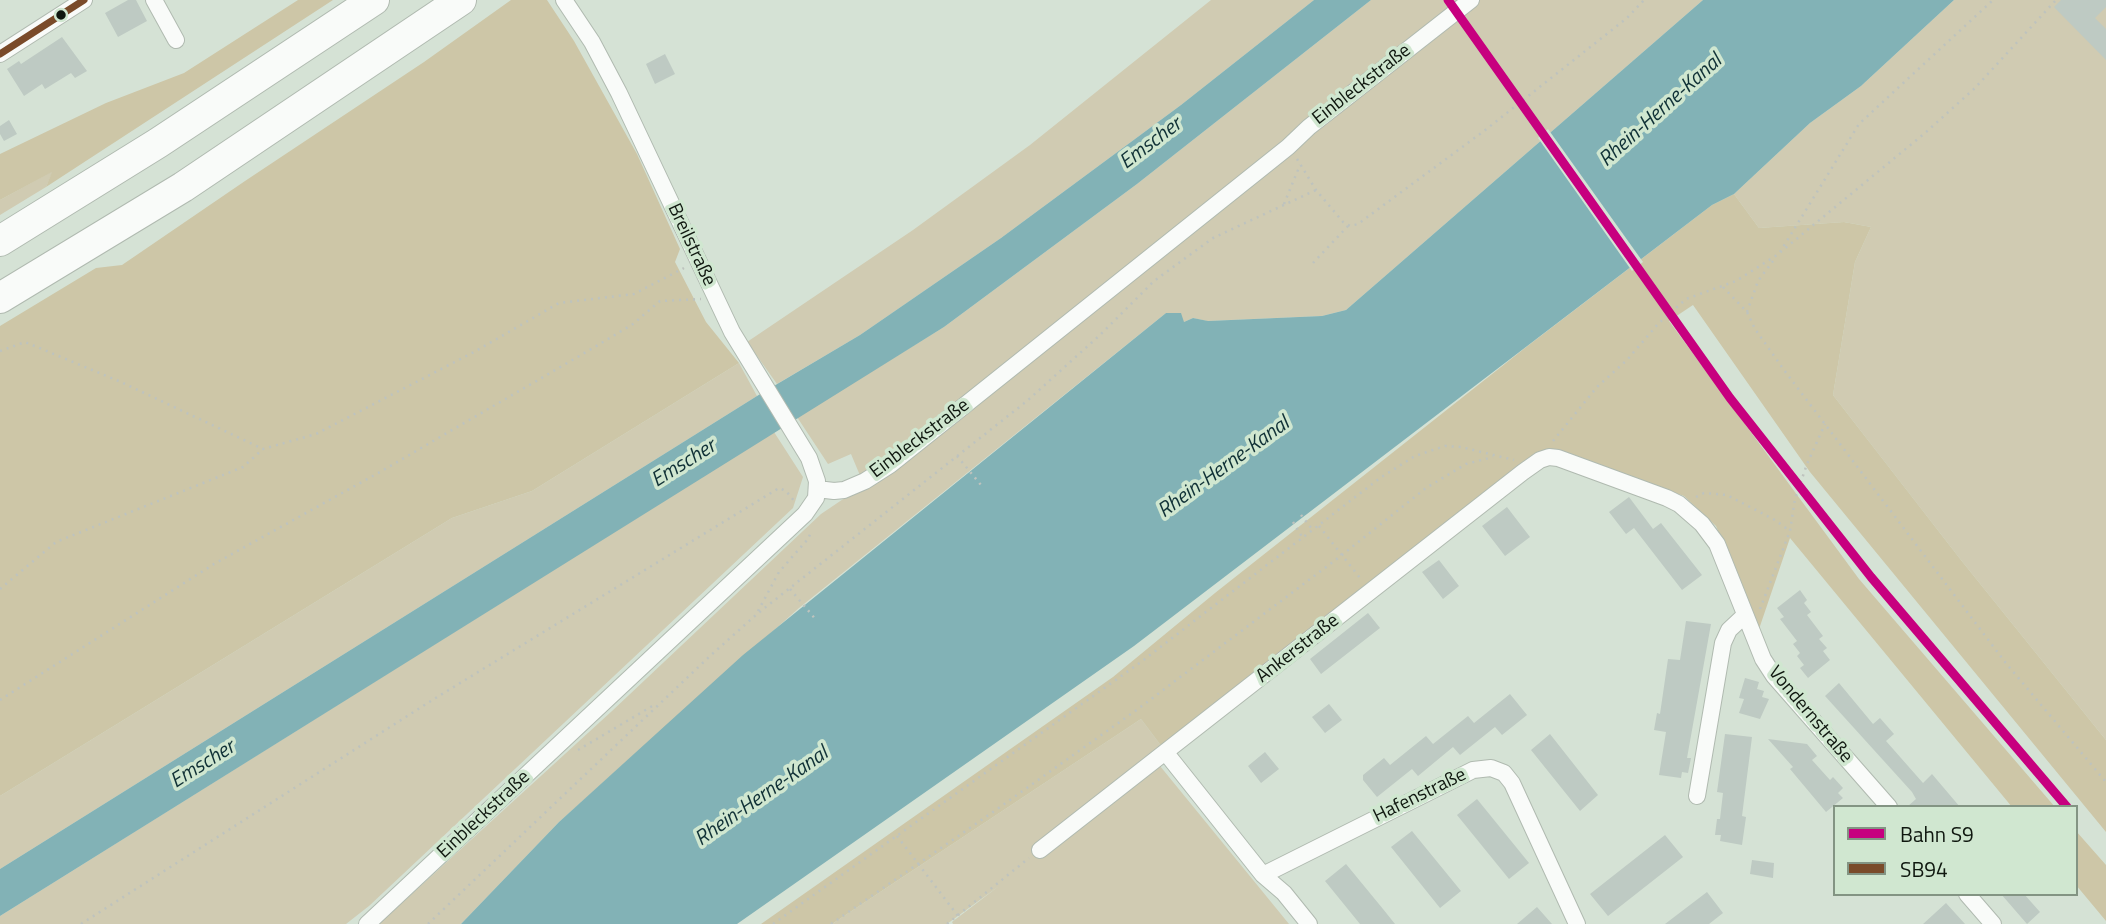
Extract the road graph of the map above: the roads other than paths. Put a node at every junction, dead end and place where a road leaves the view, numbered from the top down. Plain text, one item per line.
1 (84, 0) edge
2 (154, 0) edge
3 (374, 0) edge
4 (461, 0) edge
5 (564, 0) edge
6 (1471, 0) edge
7 (176, 40) dead end
8 (0, 54) edge
9 (0, 241) edge
10 (0, 298) edge
11 (817, 489) junction
12 (1431, 545) joint
13 (1748, 623) junction
14 (1166, 753) junction
15 (1697, 796) dead end
16 (1887, 805) edge
17 (1040, 850) road end
18 (1263, 874) junction
19 (1968, 896) edge
20 (367, 924) edge
21 (1309, 924) edge
22 (1577, 924) edge
23 (1993, 924) edge

1 - 8 street
2 - 7 street
3 - 9 highway
4 - 10 highway
5 - 11 street, Breilstraße
6 - 11 street, Einbleckstraße
11 - 20 street, Einbleckstraße
12 - 13 street, Vondernstraße
12 - 14 street, Ankerstraße
13 - 15 street
13 - 16 street, Vondernstraße
14 - 17 street, Ankerstraße
14 - 18 street
18 - 21 street
18 - 22 street, Hafenstraße
19 - 23 street

